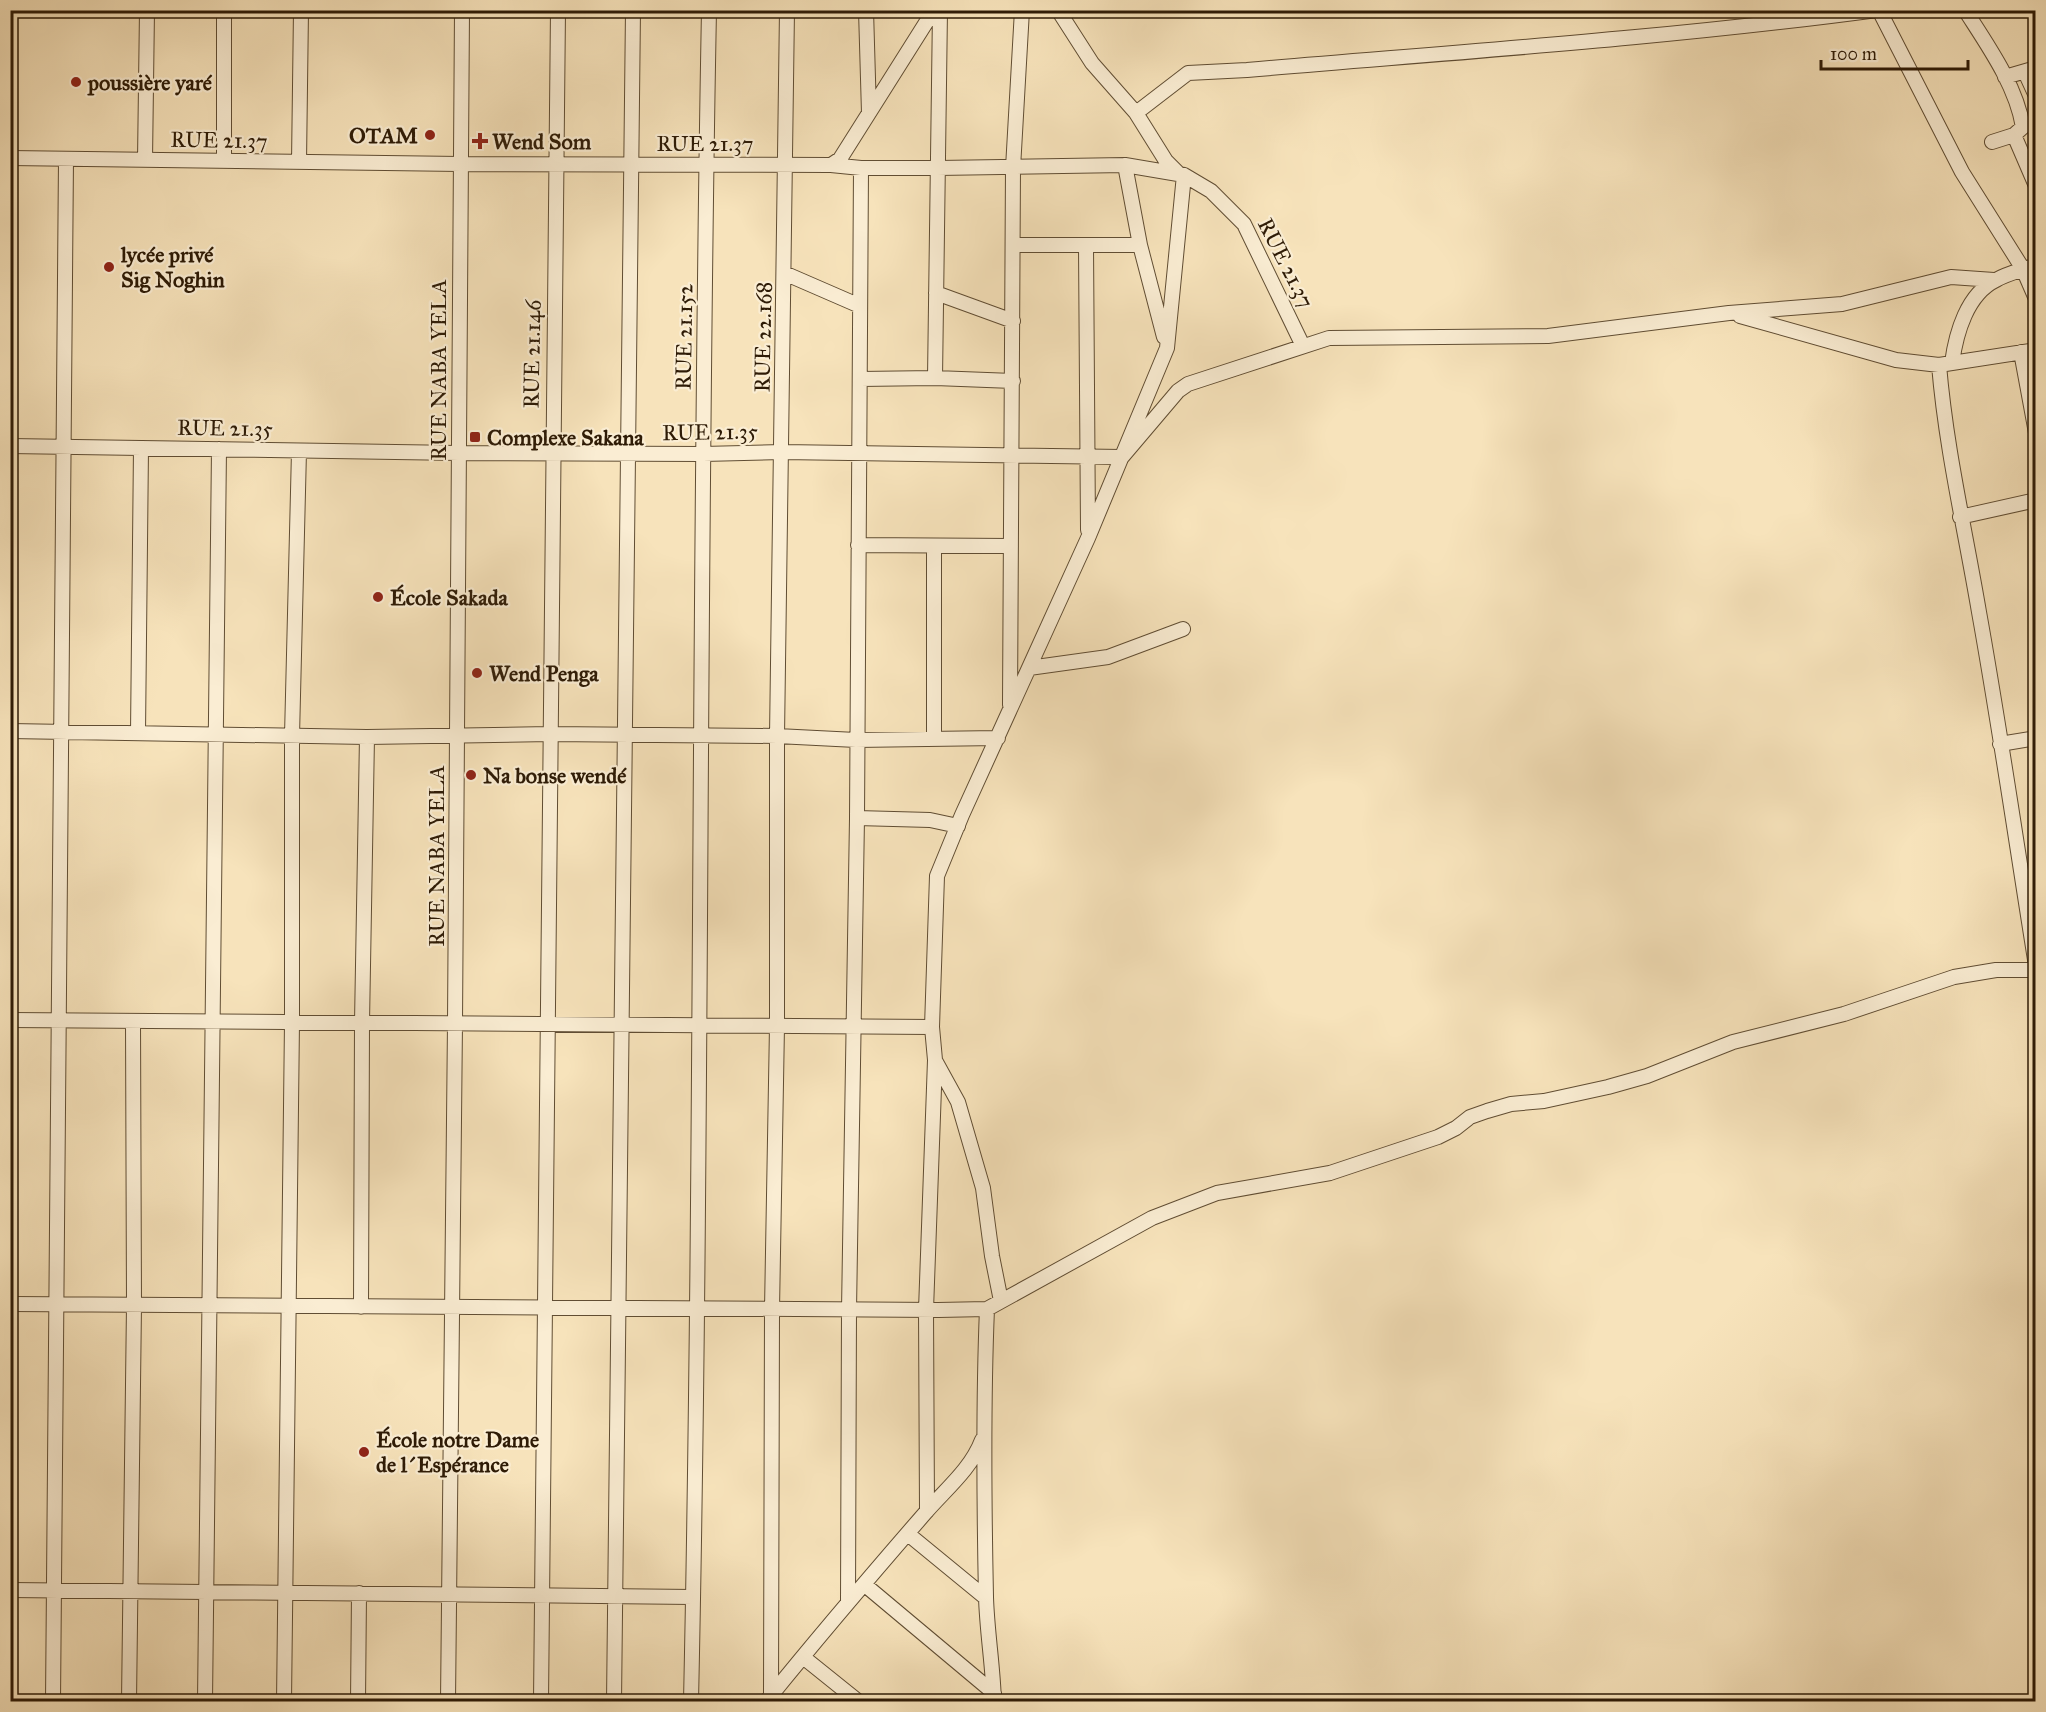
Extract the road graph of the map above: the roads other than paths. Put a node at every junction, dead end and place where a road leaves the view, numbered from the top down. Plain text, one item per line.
1 (147, 10) edge
2 (224, 10) edge
3 (301, 10) edge
4 (462, 10) edge
5 (558, 10) edge
6 (633, 10) edge
7 (709, 10) edge
8 (787, 10) edge
9 (866, 10) edge
10 (934, 10) edge
11 (940, 10) edge
12 (1022, 10) edge
13 (1058, 10) edge
14 (1878, 10) edge
15 (1965, 10) edge
16 (2030, 70) edge
17 (2005, 77) junction
18 (2036, 96) edge
19 (869, 113) junction
20 (1136, 113) junction
21 (2014, 135) junction
22 (1992, 142) dead end
23 (10, 158) edge
24 (66, 159) junction
25 (146, 160) junction
26 (224, 161) junction
27 (299, 162) junction
28 (460, 164) junction
29 (555, 164) junction
30 (630, 164) junction
31 (706, 164) junction
32 (785, 165) junction
33 (831, 165) junction
34 (1125, 165) junction
35 (861, 168) junction
36 (938, 168) junction
37 (1013, 168) junction
38 (1182, 175) junction
39 (2036, 186) edge
40 (1014, 245) junction
41 (1140, 245) junction
42 (1086, 246) junction
43 (2030, 267) edge
44 (784, 273) junction
45 (1994, 280) junction
46 (936, 293) junction
47 (2036, 299) edge
48 (860, 306) junction
49 (1729, 313) junction
50 (1013, 321) junction
51 (1304, 346) junction
52 (1167, 348) junction
53 (2036, 350) edge
54 (2021, 352) junction
55 (1945, 364) junction
56 (935, 378) junction
57 (860, 379) junction
58 (1012, 381) junction
59 (2035, 427) edge
60 (10, 446) edge
61 (63, 447) junction
62 (141, 448) junction
63 (219, 449) junction
64 (299, 450) junction
65 (782, 452) junction
66 (458, 453) junction
67 (552, 453) junction
68 (859, 453) junction
69 (628, 454) junction
70 (704, 454) junction
71 (1012, 456) junction
72 (1088, 457) junction
73 (1122, 457) junction
74 (2036, 500) edge
75 (1960, 517) junction
76 (1088, 538) junction
77 (858, 545) junction
78 (934, 546) junction
79 (1011, 546) junction
80 (1183, 629) dead end
81 (1029, 668) junction
82 (1010, 710) junction
83 (10, 732) edge
84 (61, 733) junction
85 (138, 733) junction
86 (550, 734) junction
87 (216, 735) junction
88 (626, 735) junction
89 (292, 736) junction
90 (701, 736) junction
91 (777, 736) junction
92 (368, 737) junction
93 (458, 737) junction
94 (998, 738) junction
95 (2036, 738) edge
96 (934, 739) junction
97 (856, 740) junction
98 (2000, 744) junction
99 (856, 818) junction
100 (958, 826) junction
101 (2036, 968) edge
102 (10, 1020) edge
103 (60, 1020) junction
104 (133, 1020) junction
105 (212, 1021) junction
106 (292, 1022) junction
107 (363, 1023) junction
108 (455, 1023) junction
109 (547, 1024) junction
110 (623, 1025) junction
111 (701, 1025) junction
112 (777, 1026) junction
113 (852, 1027) junction
114 (932, 1027) junction
115 (935, 1060) junction
116 (1001, 1301) junction
117 (10, 1304) edge
118 (56, 1304) junction
119 (134, 1305) junction
120 (209, 1306) junction
121 (288, 1306) junction
122 (361, 1307) junction
123 (452, 1307) junction
124 (544, 1308) junction
125 (620, 1308) junction
126 (987, 1308) junction
127 (696, 1309) junction
128 (772, 1309) junction
129 (849, 1310) junction
130 (926, 1310) junction
131 (984, 1434) junction
132 (927, 1511) junction
133 (908, 1534) junction
134 (865, 1585) junction
135 (10, 1590) edge
136 (55, 1591) junction
137 (130, 1592) junction
138 (206, 1592) junction
139 (285, 1593) junction
140 (359, 1593) junction
141 (449, 1594) junction
142 (542, 1596) junction
143 (616, 1596) junction
144 (693, 1597) junction
145 (986, 1598) junction
146 (848, 1602) junction
147 (803, 1657) junction
148 (994, 1697) edge
149 (768, 1698) edge
150 (53, 1701) edge
151 (129, 1701) edge
152 (205, 1701) edge
153 (284, 1701) edge
154 (358, 1701) edge
155 (448, 1701) edge
156 (541, 1701) edge
157 (614, 1701) edge
158 (691, 1701) edge
159 (859, 1701) edge

1 - 25 street
2 - 26 street
3 - 27 street
4 - 28 street, RUE NABA YELA
5 - 29 street, RUE 21.146
6 - 30 street
7 - 31 street, RUE 21.152
8 - 32 street, RUE 22.168
9 - 19 street
10 - 19 street
11 - 36 street
12 - 37 street
13 - 20 street
14 - 20 street
14 - 43 street
15 - 17 street
16 - 17 street
16 - 18 street
17 - 21 street
19 - 33 street
20 - 38 street
21 - 22 street
21 - 39 street
23 - 24 street, RUE 21.37
24 - 25 street, RUE 21.37
24 - 61 street
25 - 26 street, RUE 21.37
26 - 27 street, RUE 21.37
27 - 28 street, RUE 21.37
28 - 29 street, RUE 21.37
28 - 66 street, RUE NABA YELA
29 - 30 street, RUE 21.37
29 - 67 street, RUE 21.146
30 - 31 street, RUE 21.37
30 - 69 street
31 - 32 street, RUE 21.37
31 - 70 street, RUE 21.152
32 - 33 street, RUE 21.37
32 - 44 street, RUE 22.168
33 - 35 street, RUE 21.37
34 - 37 street, RUE 21.37
34 - 38 street, RUE 21.37
34 - 41 street
35 - 36 street, RUE 21.37
35 - 48 street
36 - 37 street, RUE 21.37
36 - 46 street
37 - 40 street
38 - 51 street, RUE 21.37
38 - 52 street
40 - 42 street
40 - 50 street
41 - 42 street
41 - 52 street
42 - 72 street
43 - 45 street
43 - 47 street
44 - 48 street
44 - 65 street, RUE 22.168
45 - 49 street
45 - 55 street
46 - 50 street
46 - 56 street
48 - 57 street
49 - 51 street
49 - 55 street
50 - 58 street
51 - 73 street
52 - 73 street
53 - 54 street
54 - 55 street
54 - 59 street
55 - 75 street
56 - 57 street
56 - 58 street
57 - 68 street
58 - 71 street
60 - 61 street, RUE 21.35
61 - 62 street, RUE 21.35
61 - 84 street
62 - 63 street, RUE 21.35
62 - 85 street
63 - 64 street, RUE 21.35
63 - 87 street
64 - 66 street, RUE 21.35
64 - 89 street
65 - 68 street, RUE 21.35
65 - 70 street, RUE 21.35
65 - 91 street, RUE 22.168
66 - 67 street, RUE 21.35
66 - 93 street, RUE NABA YELA
67 - 69 street, RUE 21.35
67 - 86 street, RUE 21.146
68 - 71 street, RUE 21.35
68 - 77 street
69 - 70 street, RUE 21.35
69 - 88 street
70 - 90 street, RUE 21.152
71 - 72 street, RUE 21.35
71 - 79 street
72 - 73 street, RUE 21.35
72 - 76 street
73 - 76 street
74 - 75 street
75 - 98 street
76 - 81 street
77 - 78 street
77 - 97 street
78 - 79 street
78 - 96 street
79 - 82 street
80 - 81 street
81 - 82 street
82 - 94 street
83 - 84 street
84 - 85 street
84 - 103 street
85 - 87 street
86 - 88 street
86 - 93 street
86 - 109 street, RUE 21.146
87 - 89 street
87 - 105 street
88 - 90 street
88 - 110 street
89 - 92 street
89 - 106 street
90 - 91 street
90 - 111 street, RUE 21.152
91 - 97 street
91 - 112 street, RUE 22.168
92 - 93 street
92 - 107 street
93 - 108 street, RUE NABA YELA
94 - 96 street
94 - 100 street
95 - 98 street
96 - 97 street
97 - 99 street
98 - 101 street
99 - 100 street
99 - 113 street
100 - 114 street
101 - 116 street
102 - 103 street
103 - 104 street
103 - 118 street
104 - 105 street
104 - 119 street
105 - 106 street
105 - 120 street
106 - 107 street
106 - 121 street
107 - 108 street
107 - 122 street
108 - 109 street
108 - 123 street, RUE NABA YELA
109 - 110 street
109 - 124 street, RUE 21.146
110 - 111 street
110 - 125 street
111 - 112 street
111 - 127 street, RUE 21.152
112 - 113 street
112 - 128 street, RUE 22.168
113 - 114 street
113 - 129 street
114 - 115 street
115 - 116 street
115 - 130 street
116 - 126 street
117 - 118 street
118 - 119 street
118 - 136 street
119 - 120 street
119 - 137 street
120 - 121 street
120 - 138 street
121 - 122 street
121 - 139 street
122 - 123 street
123 - 124 street
123 - 141 street, RUE NABA YELA
124 - 125 street
124 - 142 street, RUE 21.146
125 - 127 street
125 - 143 street
126 - 130 street
126 - 131 street
127 - 128 street
127 - 144 street, RUE 21.152
128 - 129 street
128 - 149 street, RUE 22.168
129 - 130 street
129 - 146 street
130 - 132 street
131 - 132 street
131 - 145 street
132 - 133 street
133 - 134 street
133 - 145 street
134 - 146 street
134 - 148 street
135 - 136 street
136 - 137 street
136 - 150 street
137 - 138 street
137 - 151 street
138 - 139 street
138 - 152 street
139 - 140 street
139 - 153 street
140 - 141 street
140 - 154 street
141 - 142 street
141 - 155 street, RUE NABA YELA
142 - 143 street
142 - 156 street, RUE 21.146
143 - 144 street
143 - 157 street
144 - 158 street, RUE 21.152
145 - 148 street
146 - 147 street
147 - 149 street
147 - 159 street

